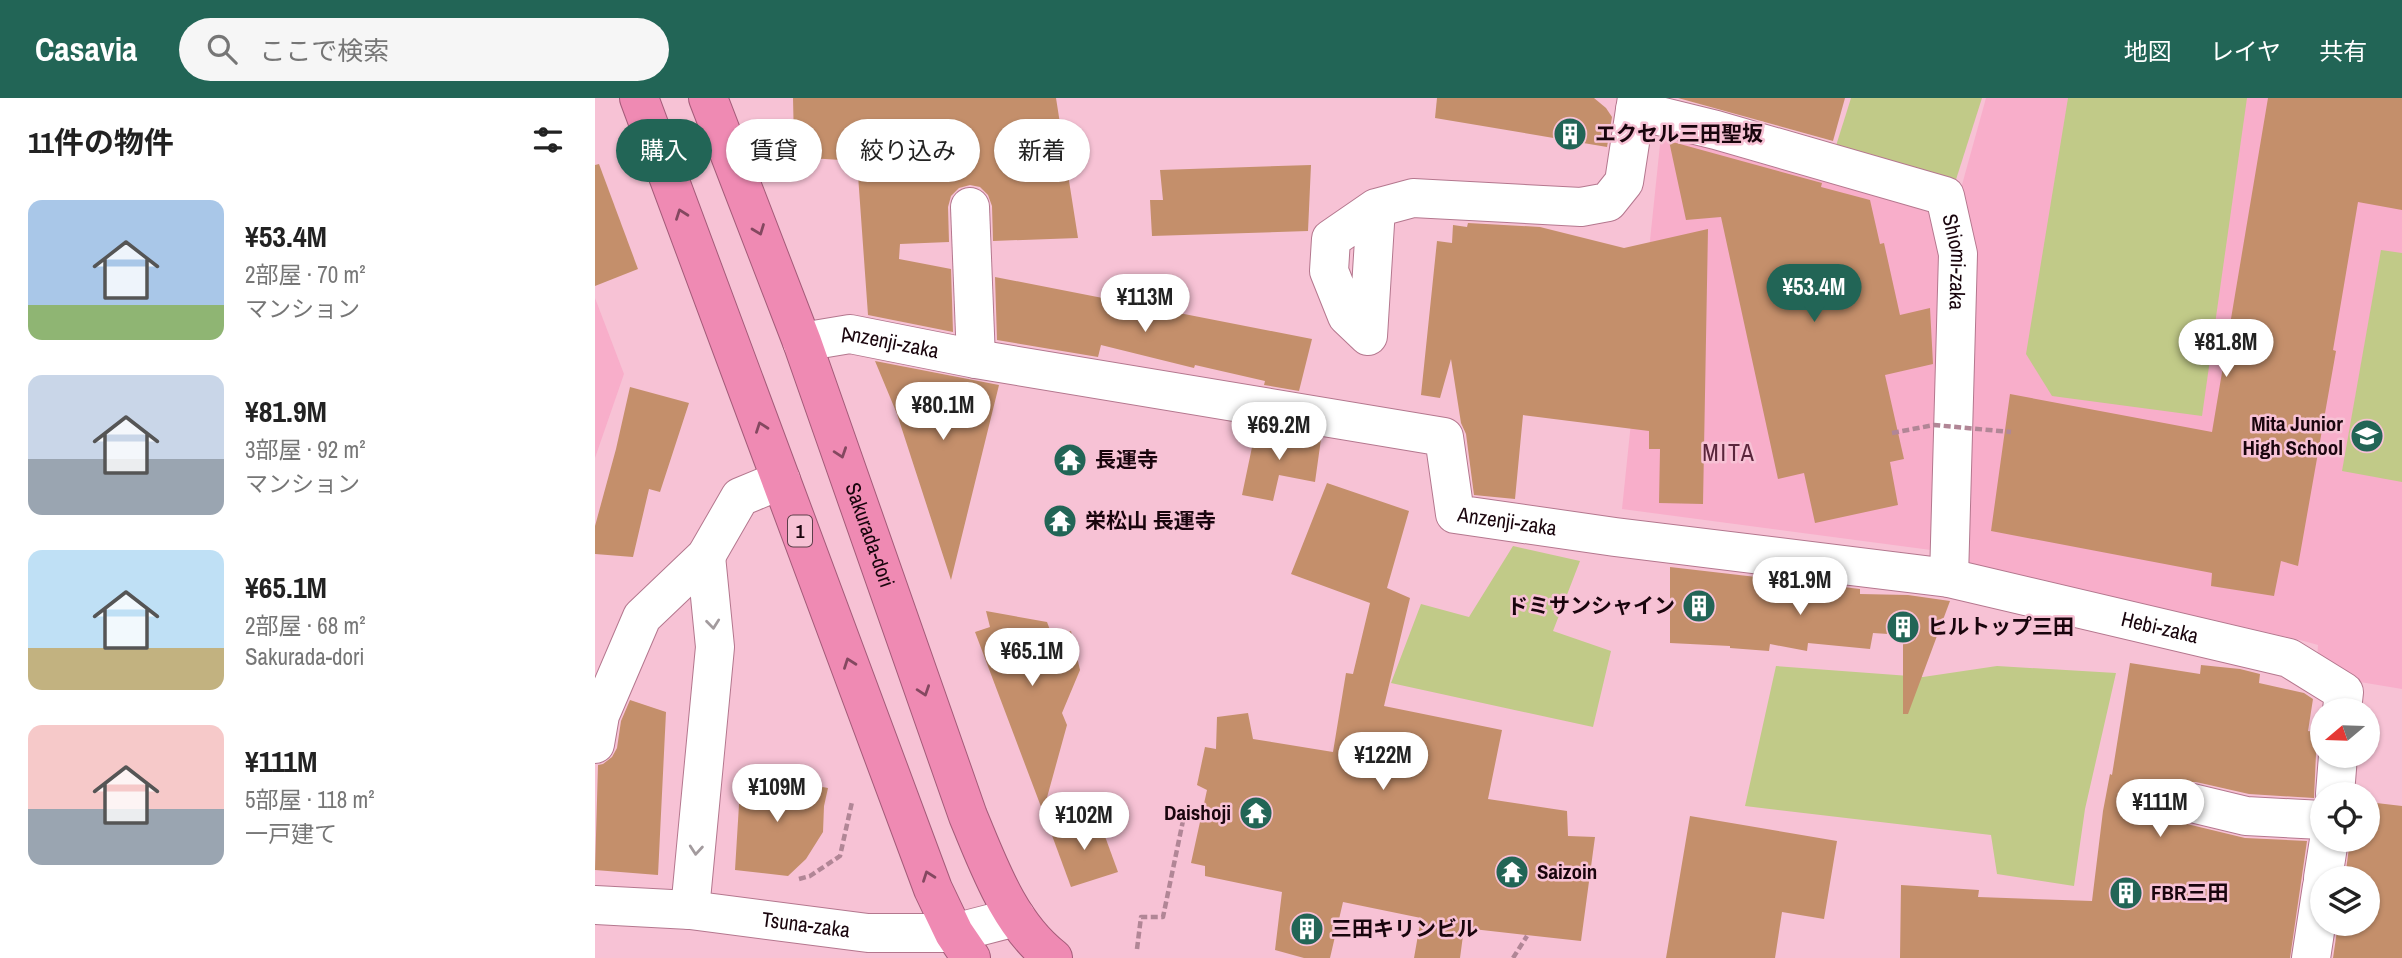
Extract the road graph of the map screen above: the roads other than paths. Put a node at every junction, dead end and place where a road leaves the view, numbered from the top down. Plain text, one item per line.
1 (639, 98) edge
2 (708, 98) edge
3 (1636, 104) edge
4 (970, 207) dead end
5 (1376, 208) dead end
6 (802, 342) junction
7 (975, 359) junction
8 (781, 480) junction
9 (706, 556) junction
10 (1949, 578) junction
11 (2344, 698) edge
12 (595, 744) edge
13 (2192, 803) dead end
14 (2310, 819) edge
15 (595, 905) edge
16 (690, 910) junction
17 (1016, 917) junction
18 (2315, 936) edge
19 (962, 945) edge
20 (1053, 958) edge
21 (2312, 958) edge

8 -> 1 highway, 1
2 -> 6 highway, Sakurada-dori
3 - 5 street
3 - 10 street, Shiomi-zaka
4 - 7 street
6 - 7 street, Anzenji-zaka
6 -> 17 highway, Sakurada-dori
7 - 10 street, Anzenji-zaka
8 - 9 street
19 -> 8 highway, 1
9 - 12 street
9 -> 16 street
10 - 11 street, Hebi-zaka
13 - 14 street
15 - 16 street, Tsuna-zaka
16 - 19 street, Tsuna-zaka
17 - 19 street, Tsuna-zaka
17 - 20 highway, Sakurada-dori
18 - 21 street

